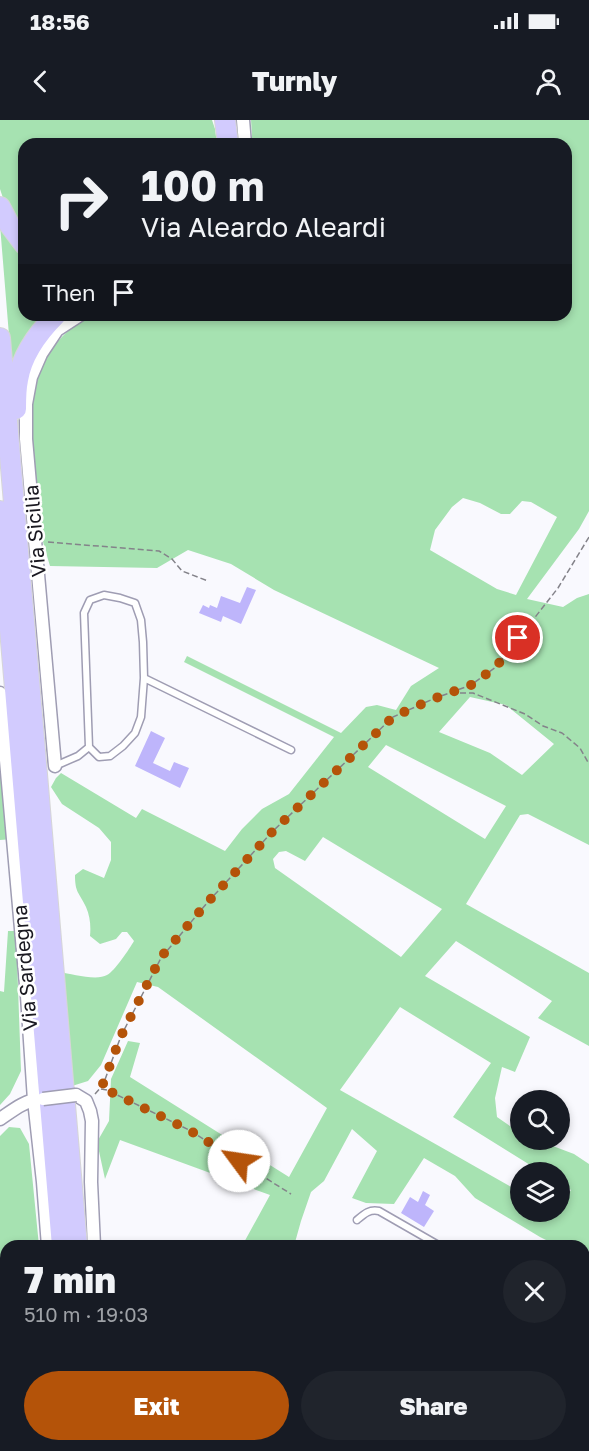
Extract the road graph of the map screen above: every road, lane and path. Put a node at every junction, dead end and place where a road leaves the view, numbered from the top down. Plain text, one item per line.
1 (225, 120) edge
2 (243, 120) edge
3 (227, 138) edge
4 (244, 138) edge
5 (0, 207) edge
6 (18, 236) edge
7 (50, 321) edge
8 (71, 321) edge
9 (0, 338) edge
10 (12, 477) junction
11 (0, 512) edge
12 (589, 537) edge
13 (35, 542) junction
14 (207, 582) dead end
15 (144, 678) junction
16 (0, 693) edge
17 (447, 693) junction
18 (89, 747) junction
19 (291, 750) dead end
20 (589, 764) edge
21 (55, 766) joint
22 (38, 1099) junction
23 (0, 1119) edge
24 (291, 1194) dead end
25 (357, 1221) dead end
26 (48, 1240) edge
27 (61, 1240) edge
28 (76, 1240) edge
29 (94, 1240) edge
30 (430, 1240) edge

1 - 3 highway
2 - 4 street
5 - 6 highway
7 - 10 highway
8 - 13 street, Via Sicilia
9 - 10 highway
10 - 28 highway
11 - 27 highway
12 - 17 path
13 - 14 path
13 - 21 street, Via Sicilia
15 - 18 lane
15 - 18 lane
15 - 19 lane
16 - 22 street, Via Sardegna
17 - 20 path
17 - 24 path
18 - 21 lane
22 - 23 street
22 - 26 street, Via Sardegna
22 - 29 street, bridge
25 - 30 lane

